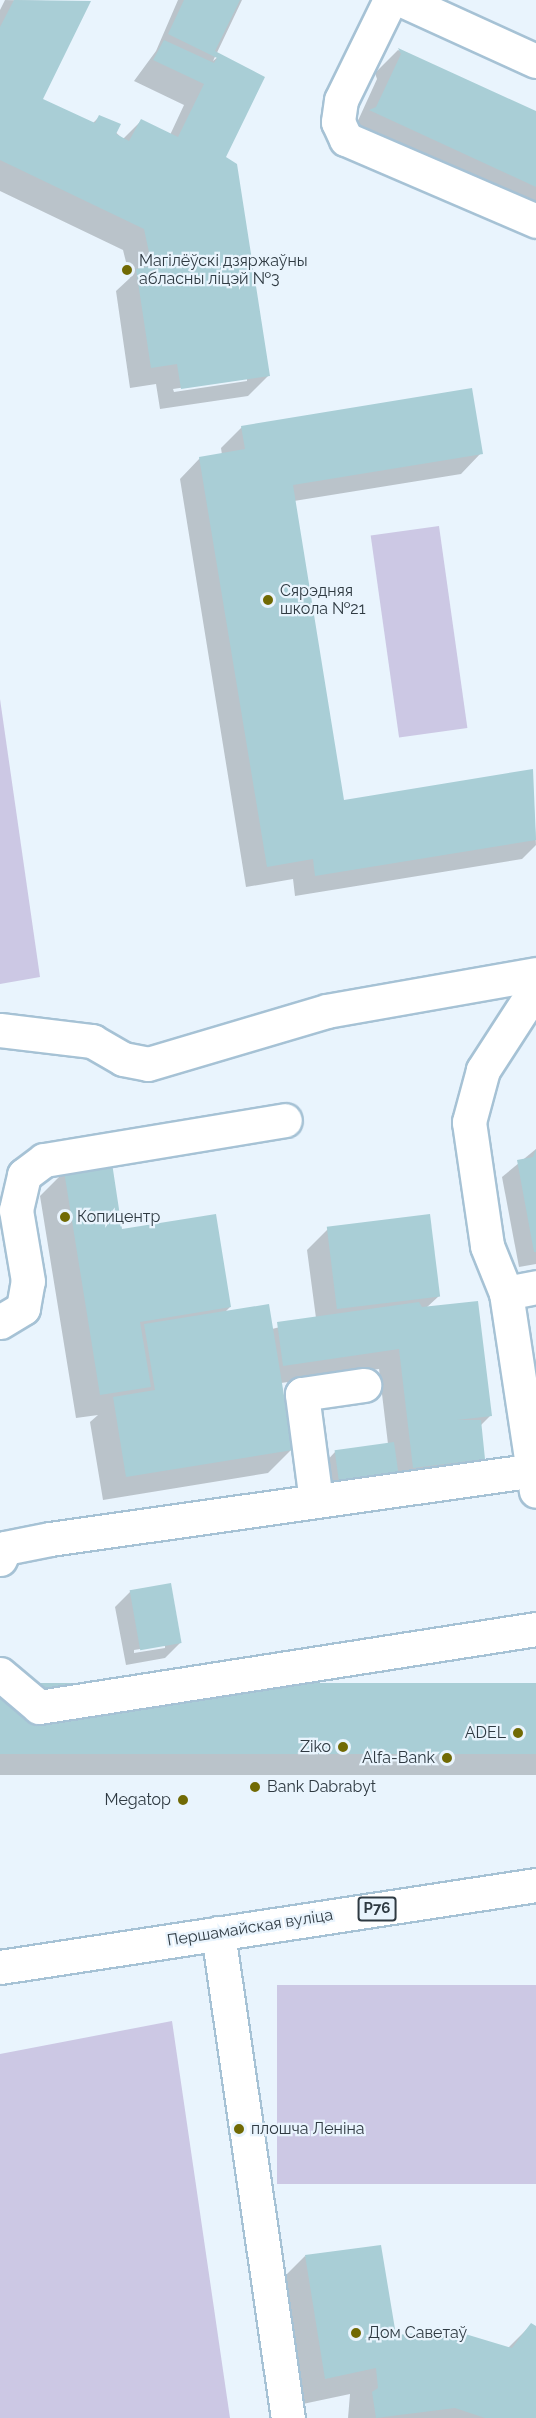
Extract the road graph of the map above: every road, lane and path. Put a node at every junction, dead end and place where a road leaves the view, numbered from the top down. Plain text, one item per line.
1 (390, 0) edge
2 (402, 0) edge
3 (536, 61) edge
4 (536, 221) edge
5 (536, 974) edge
6 (536, 988) edge
7 (0, 1030) edge
8 (285, 1120) dead end
9 (521, 1290) edge
10 (0, 1322) edge
11 (364, 1385) dead end
12 (534, 1480) edge
13 (316, 1501) junction
14 (0, 1559) edge
15 (536, 1629) edge
16 (0, 1674) edge
17 (536, 1885) edge
18 (218, 1933) junction
19 (0, 1967) edge
20 (288, 2418) edge

1 - 4 main road
2 - 3 main road
5 - 7 main road
6 - 9 main road
8 - 10 main road
9 - 12 main road
11 - 13 main road
12 - 13 main road
13 - 14 main road
15 - 16 main road
17 - 18 main road, Першамайская вуліца / Р76
18 - 19 main road, Першамайская вуліца / Р76
18 - 20 main road

